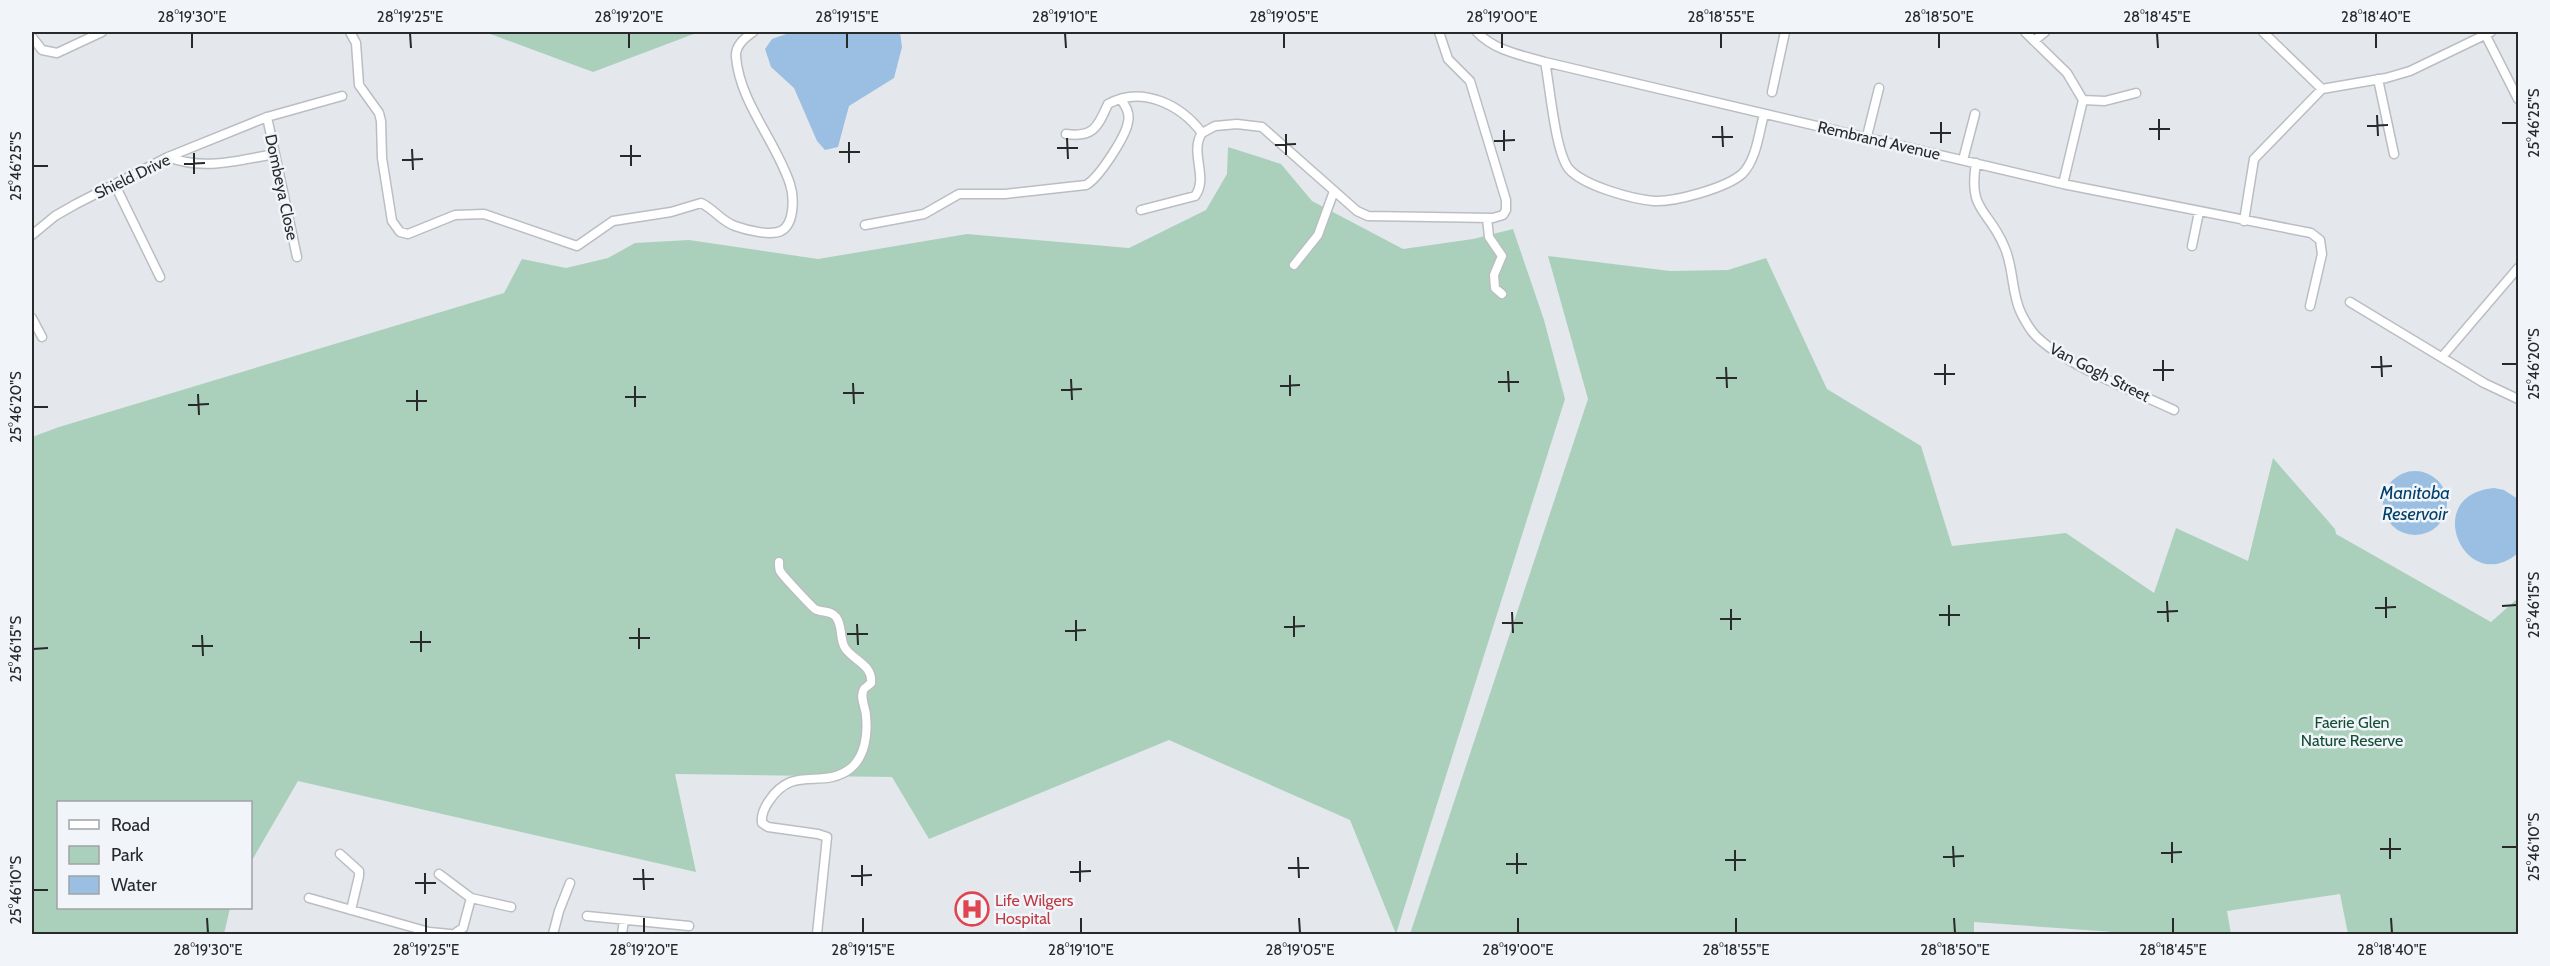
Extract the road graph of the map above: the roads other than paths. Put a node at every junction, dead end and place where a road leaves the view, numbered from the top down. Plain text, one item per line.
1 (102, 32) edge
2 (350, 32) edge
3 (753, 32) edge
4 (1439, 32) edge
5 (1477, 32) edge
6 (1785, 32) edge
7 (2025, 32) edge
8 (2045, 32) edge
9 (2264, 32) edge
10 (2488, 33) edge
11 (32, 37) edge
12 (2034, 41) junction
13 (1545, 62) junction
14 (2378, 79) junction
15 (1879, 88) dead end
16 (2322, 89) junction
17 (1772, 92) dead end
18 (2136, 93) dead end
19 (342, 96) dead end
20 (2518, 99) edge
21 (1121, 100) junction
22 (2083, 100) junction
23 (1764, 114) junction
24 (1975, 114) dead end
25 (267, 117) junction
26 (1202, 133) junction
27 (1066, 134) dead end
28 (1867, 136) junction
29 (275, 154) junction
30 (2394, 154) dead end
31 (168, 157) junction
32 (1963, 160) junction
33 (1977, 163) junction
34 (2063, 184) junction
35 (115, 185) junction
36 (1334, 191) junction
37 (1141, 210) dead end
38 (2199, 212) junction
39 (1487, 218) junction
40 (2244, 221) junction
41 (865, 225) dead end
42 (32, 235) edge
43 (2192, 246) dead end
44 (297, 257) dead end
45 (1294, 265) dead end
46 (2518, 268) edge
47 (160, 277) dead end
48 (1502, 294) dead end
49 (2350, 302) dead end
50 (2310, 306) dead end
51 (32, 318) edge
52 (42, 337) dead end
53 (2442, 357) junction
54 (2518, 399) edge
55 (2174, 410) dead end
56 (779, 562) dead end
57 (340, 854) dead end
58 (439, 874) dead end
59 (570, 883) dead end
60 (309, 898) dead end
61 (471, 898) junction
62 (511, 907) dead end
63 (351, 910) junction
64 (587, 916) dead end
65 (624, 920) junction
66 (689, 926) dead end
67 (429, 933) edge
68 (450, 934) edge
69 (460, 934) edge
70 (553, 934) edge
71 (622, 934) edge
72 (817, 934) edge

1 - 11 street
2 - 3 street
4 - 39 street
5 - 13 street, Rembrand Avenue
6 - 17 street
7 - 12 street
8 - 12 street
9 - 16 street
10 - 14 street
10 - 20 street
12 - 22 street
13 - 23 street, Rembrand Avenue
13 - 23 street
14 - 16 street
14 - 30 street
15 - 28 street
16 - 40 street
18 - 22 street
19 - 25 street, Shield Drive
21 - 26 street
21 - 27 street
21 - 41 street
22 - 34 street
23 - 28 street, Rembrand Avenue
24 - 32 street
25 - 29 street, Dombeya Close
25 - 31 street, Shield Drive
26 - 36 street
26 - 37 street
28 - 32 street, Rembrand Avenue
29 - 31 street
29 - 44 street, Dombeya Close
31 - 35 street, Shield Drive
32 - 33 street, Rembrand Avenue
33 - 34 street, Rembrand Avenue
33 - 55 street, Van Gogh Street
34 - 38 street, Rembrand Avenue
35 - 42 street, Shield Drive
35 - 47 street
36 - 39 street
36 - 45 street
38 - 40 street, Rembrand Avenue
38 - 43 street
39 - 48 street
40 - 50 street, Rembrand Avenue
46 - 53 street
49 - 53 street
51 - 52 street
53 - 54 street
56 - 72 street
57 - 63 street
58 - 61 street
59 - 70 street
60 - 63 street
61 - 62 street
61 - 69 street
63 - 67 street
64 - 65 street
65 - 66 street
65 - 71 street
67 - 68 street

